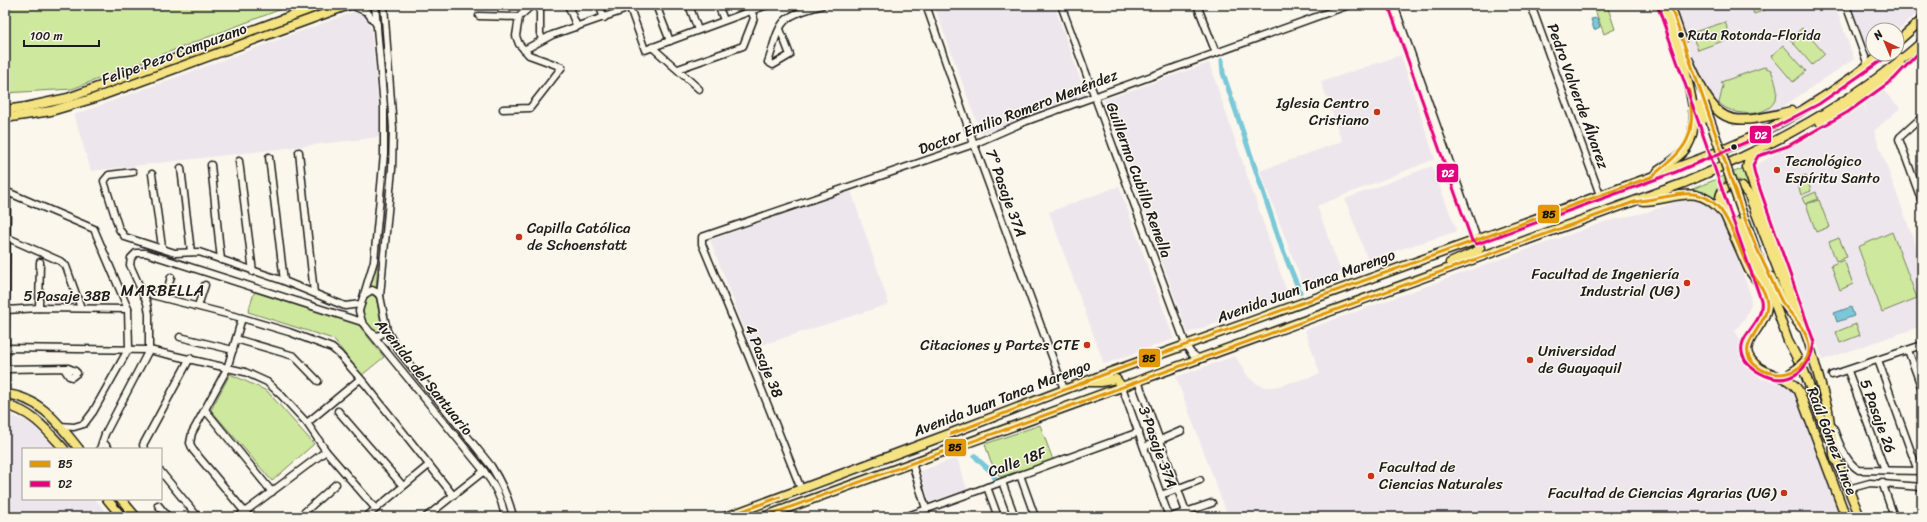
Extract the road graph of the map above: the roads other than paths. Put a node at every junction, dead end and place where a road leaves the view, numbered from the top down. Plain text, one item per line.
1 (321, 5) edge
2 (350, 5) edge
3 (375, 5) edge
4 (384, 5) edge
5 (532, 5) edge
6 (540, 5) edge
7 (568, 5) edge
8 (599, 5) edge
9 (656, 5) edge
10 (689, 5) edge
11 (718, 5) edge
12 (749, 5) edge
13 (767, 5) edge
14 (822, 5) edge
15 (926, 5) edge
16 (1060, 5) edge
17 (1197, 5) edge
18 (1349, 5) edge
19 (1394, 5) edge
20 (1531, 5) edge
21 (1664, 5) edge
22 (1670, 5) edge
23 (1846, 5) edge
24 (629, 6) edge
25 (752, 12) junction
26 (479, 16) dead end
27 (519, 17) junction
28 (604, 18) junction
29 (724, 20) junction
30 (1922, 20) edge
31 (378, 27) junction
32 (577, 27) junction
33 (780, 29) junction
34 (698, 30) junction
35 (1905, 35) edge
36 (542, 40) junction
37 (670, 41) junction
38 (652, 47) junction
39 (1920, 48) edge
40 (524, 50) junction
41 (1216, 53) junction
42 (1686, 61) junction
43 (1872, 62) edge
44 (1868, 65) junction
45 (678, 69) junction
46 (699, 89) dead end
47 (1094, 97) junction
48 (503, 109) dead end
49 (1801, 109) junction
50 (5, 110) edge
51 (1922, 117) edge
52 (5, 118) edge
53 (974, 144) junction
54 (1758, 150) junction
55 (299, 152) dead end
56 (269, 157) dead end
57 (239, 161) dead end
58 (211, 165) dead end
59 (181, 168) dead end
60 (133, 172) dead end
61 (152, 174) dead end
62 (1651, 177) junction
63 (6, 191) edge
64 (1600, 195) junction
65 (1634, 202) junction
66 (1922, 202) edge
67 (1724, 214) junction
68 (6, 237) junction
69 (1477, 239) junction
70 (1749, 240) junction
71 (702, 244) joint
72 (162, 247) junction
73 (192, 252) junction
74 (221, 260) junction
75 (40, 262) dead end
76 (1746, 264) junction
77 (253, 272) junction
78 (1429, 275) junction
79 (171, 277) dead end
80 (284, 281) junction
81 (205, 285) dead end
82 (1762, 288) junction
83 (314, 293) junction
84 (152, 296) dead end
85 (380, 296) junction
86 (363, 297) junction
87 (165, 298) junction
88 (361, 304) junction
89 (198, 306) junction
90 (39, 308) junction
91 (81, 308) junction
92 (128, 309) junction
93 (6, 310) junction
94 (242, 318) junction
95 (362, 322) junction
96 (386, 325) junction
97 (1802, 328) junction
98 (371, 332) junction
99 (180, 337) dead end
100 (236, 339) junction
101 (1809, 341) junction
102 (1186, 345) junction
103 (1922, 345) edge
104 (6, 348) junction
105 (129, 348) junction
106 (149, 350) junction
107 (233, 350) junction
108 (1908, 350) junction
109 (190, 358) junction
110 (1199, 359) junction
111 (1878, 360) junction
112 (6, 369) junction
113 (228, 369) junction
114 (65, 370) dead end
115 (1848, 370) junction
116 (1774, 374) junction
117 (1832, 375) dead end
118 (360, 379) junction
119 (318, 381) dead end
120 (1138, 381) junction
121 (1083, 382) junction
122 (1122, 387) junction
123 (1064, 389) junction
124 (1922, 389) edge
125 (5, 394) edge
126 (5, 405) edge
127 (1828, 410) junction
128 (206, 411) junction
129 (338, 412) dead end
130 (307, 423) junction
131 (60, 426) junction
132 (1181, 431) dead end
133 (1138, 432) junction
134 (1160, 441) junction
135 (102, 442) junction
136 (1144, 447) junction
137 (63, 448) edge
138 (78, 448) edge
139 (100, 448) edge
140 (108, 448) edge
141 (144, 448) edge
142 (326, 451) junction
143 (1835, 459) junction
144 (912, 463) junction
145 (428, 465) junction
146 (1885, 470) junction
147 (484, 471) junction
148 (1920, 471) edge
149 (162, 473) edge
150 (1020, 475) junction
151 (1200, 480) dead end
152 (1002, 482) junction
153 (1882, 482) junction
154 (336, 484) dead end
155 (403, 486) junction
156 (987, 487) junction
157 (1922, 487) edge
158 (801, 489) junction
159 (1177, 489) junction
160 (1848, 489) junction
161 (272, 492) junction
162 (453, 495) junction
163 (786, 495) junction
164 (1161, 495) junction
165 (108, 500) edge
166 (122, 500) edge
167 (1212, 503) dead end
168 (158, 505) dead end
169 (376, 508) junction
170 (926, 509) junction
171 (244, 511) junction
172 (1187, 514) edge
173 (122, 517) edge
174 (136, 517) edge
175 (168, 517) edge
176 (198, 517) edge
177 (238, 517) edge
178 (249, 517) edge
179 (299, 517) edge
180 (366, 517) edge
181 (426, 517) edge
182 (505, 517) edge
183 (513, 517) edge
184 (726, 517) edge
185 (739, 517) edge
186 (763, 517) edge
187 (905, 517) edge
188 (998, 517) edge
189 (1015, 517) edge
190 (1035, 517) edge
191 (1170, 517) edge
192 (1847, 517) edge
193 (1860, 517) edge
194 (1894, 517) edge

1 - 50 main road, Felipe Pezo Campuzano
2 - 31 street
2 - 52 main road, Felipe Pezo Campuzano
3 - 31 street, Avenida del Santuario
4 - 85 street, Avenida del Santuario
5 - 27 street
6 - 36 street
7 - 32 street
8 - 28 street
9 - 37 street
10 - 34 street
11 - 29 street
12 - 25 street
13 - 25 street
14 - 33 street
15 - 53 street, 7° Pasaje 37A
16 - 47 street, Guillermo Cubillo Renella
17 - 41 street
18 - 41 street, Doctor Emilio Romero Menéndez
19 - 69 street
20 - 64 street, Pedro Valverde Álvarez
21 - 42 main road
22 - 42 main road
23 - 44 street
24 - 28 street
24 - 38 street
25 - 29 street
25 - 45 street
26 - 27 street
27 - 40 street
28 - 32 street
29 - 34 street
30 - 35 main road
31 - 86 street, Avenida del Santuario
32 - 36 street
33 - 33 street
34 - 37 street
36 - 40 street
37 - 38 street
38 - 45 street
39 - 54 main road, Avenida Juan Tanca Marengo
40 - 48 street
41 - 47 street, Doctor Emilio Romero Menéndez
42 - 49 main road
42 - 62 main road
42 - 70 main road, Raúl Gómez Lince, bridge
43 - 44 main road, Avenida Juan Tanca Marengo
44 - 49 main road, Avenida Juan Tanca Marengo
45 - 46 street
47 - 53 street, Doctor Emilio Romero Menéndez
47 - 102 street, Guillermo Cubillo Renella
49 - 62 main road, Avenida Juan Tanca Marengo
51 - 66 street
53 - 71 street, Doctor Emilio Romero Menéndez
53 - 123 street, 7° Pasaje 37A
54 - 65 main road, Avenida Juan Tanca Marengo
54 - 101 main road
55 - 83 street
56 - 80 street
57 - 77 street
58 - 74 street
59 - 73 street
60 - 72 street
61 - 72 street
62 - 64 main road, Avenida Juan Tanca Marengo
63 - 68 street
63 - 92 street
64 - 69 main road, Avenida Juan Tanca Marengo
65 - 67 main road
65 - 78 main road, Avenida Juan Tanca Marengo
67 - 76 main road
67 - 97 main road
68 - 91 street
68 - 93 street
69 - 78 main road
69 - 102 main road, Avenida Juan Tanca Marengo
70 - 76 main road
70 - 82 main road, Raúl Gómez Lince
70 - 97 main road
70 - 143 main road, Raúl Gómez Lince
71 - 158 street, 4 Pasaje 38
72 - 73 street
73 - 74 street
74 - 77 street
75 - 90 street
76 - 82 main road
77 - 80 street
78 - 110 main road, Avenida Juan Tanca Marengo
79 - 87 street
80 - 83 street
81 - 89 street
82 - 116 main road, Raúl Gómez Lince
83 - 88 street
84 - 87 street
85 - 86 street
85 - 96 street, Avenida del Santuario
86 - 88 street, Avenida del Santuario
87 - 89 street
88 - 95 street, Avenida del Santuario
89 - 94 street
90 - 91 street, 5 Pasaje 38B
90 - 93 street, 5 Pasaje 38B
91 - 92 street, 5 Pasaje 38B
92 - 105 street
93 - 104 street
94 - 100 street
94 - 118 street
95 - 98 street, Avenida del Santuario
95 - 106 street
96 - 98 street
96 - 183 street, Avenida del Santuario
97 - 101 main road
98 - 147 street, Avenida del Santuario
99 - 107 street
100 - 107 street
100 - 119 street
101 - 116 main road, bridge
101 - 127 main road
102 - 110 street, Guillermo Cubillo Renella
102 - 121 main road, Avenida Juan Tanca Marengo
103 - 108 street
104 - 105 street
104 - 112 street
105 - 106 street
105 - 131 street
106 - 109 street
106 - 135 street
107 - 113 street
108 - 111 street
108 - 124 street
109 - 113 street
109 - 141 street
110 - 120 main road, Avenida Juan Tanca Marengo
111 - 115 street
111 - 148 street
112 - 114 street
112 - 125 street
113 - 128 street
113 - 130 street
115 - 117 street
115 - 146 street, 5 Pasaje 26
116 - 192 main road, Raúl Gómez Lince
118 - 130 street
118 - 145 street
120 - 122 main road, Avenida Juan Tanca Marengo
120 - 134 street
121 - 122 main road
121 - 123 main road, Avenida Juan Tanca Marengo
122 - 133 street, 3 Pasaje 37A
122 - 144 main road, Avenida Juan Tanca Marengo
123 - 158 main road, Avenida Juan Tanca Marengo
125 - 131 main road
126 - 137 main road
127 - 143 main road
127 - 146 street
128 - 161 street
128 - 171 street
129 - 155 street
130 - 142 street
131 - 138 main road
132 - 134 street
133 - 136 street, 3 Pasaje 37A
133 - 150 street, Calle 18F
134 - 136 street
134 - 159 street
135 - 139 street
135 - 140 street
136 - 164 street, 3 Pasaje 37A
142 - 161 street
142 - 169 street
143 - 160 main road, Raúl Gómez Lince
144 - 170 street
144 - 186 main road, Avenida Juan Tanca Marengo
145 - 155 street
145 - 162 street
146 - 148 street
147 - 162 street
147 - 182 street, Avenida del Santuario
149 - 176 street
150 - 152 street, Calle 18F
150 - 190 street
151 - 159 street
152 - 156 street, Calle 18F
152 - 189 street
153 - 157 street
153 - 160 street
153 - 194 street
154 - 179 street
155 - 169 street
156 - 170 street, Calle 18F
156 - 188 street
158 - 163 main road, Avenida Juan Tanca Marengo
159 - 164 street
159 - 172 street
160 - 193 main road, Raúl Gómez Lince
161 - 171 street
162 - 181 street
163 - 184 main road, Avenida Juan Tanca Marengo
163 - 185 main road
164 - 191 street, 3 Pasaje 37A
165 - 173 main road
166 - 174 main road
167 - 172 street
168 - 175 street
169 - 180 street
170 - 187 street, Calle 18F
171 - 177 street
171 - 178 street
172 - 191 street

